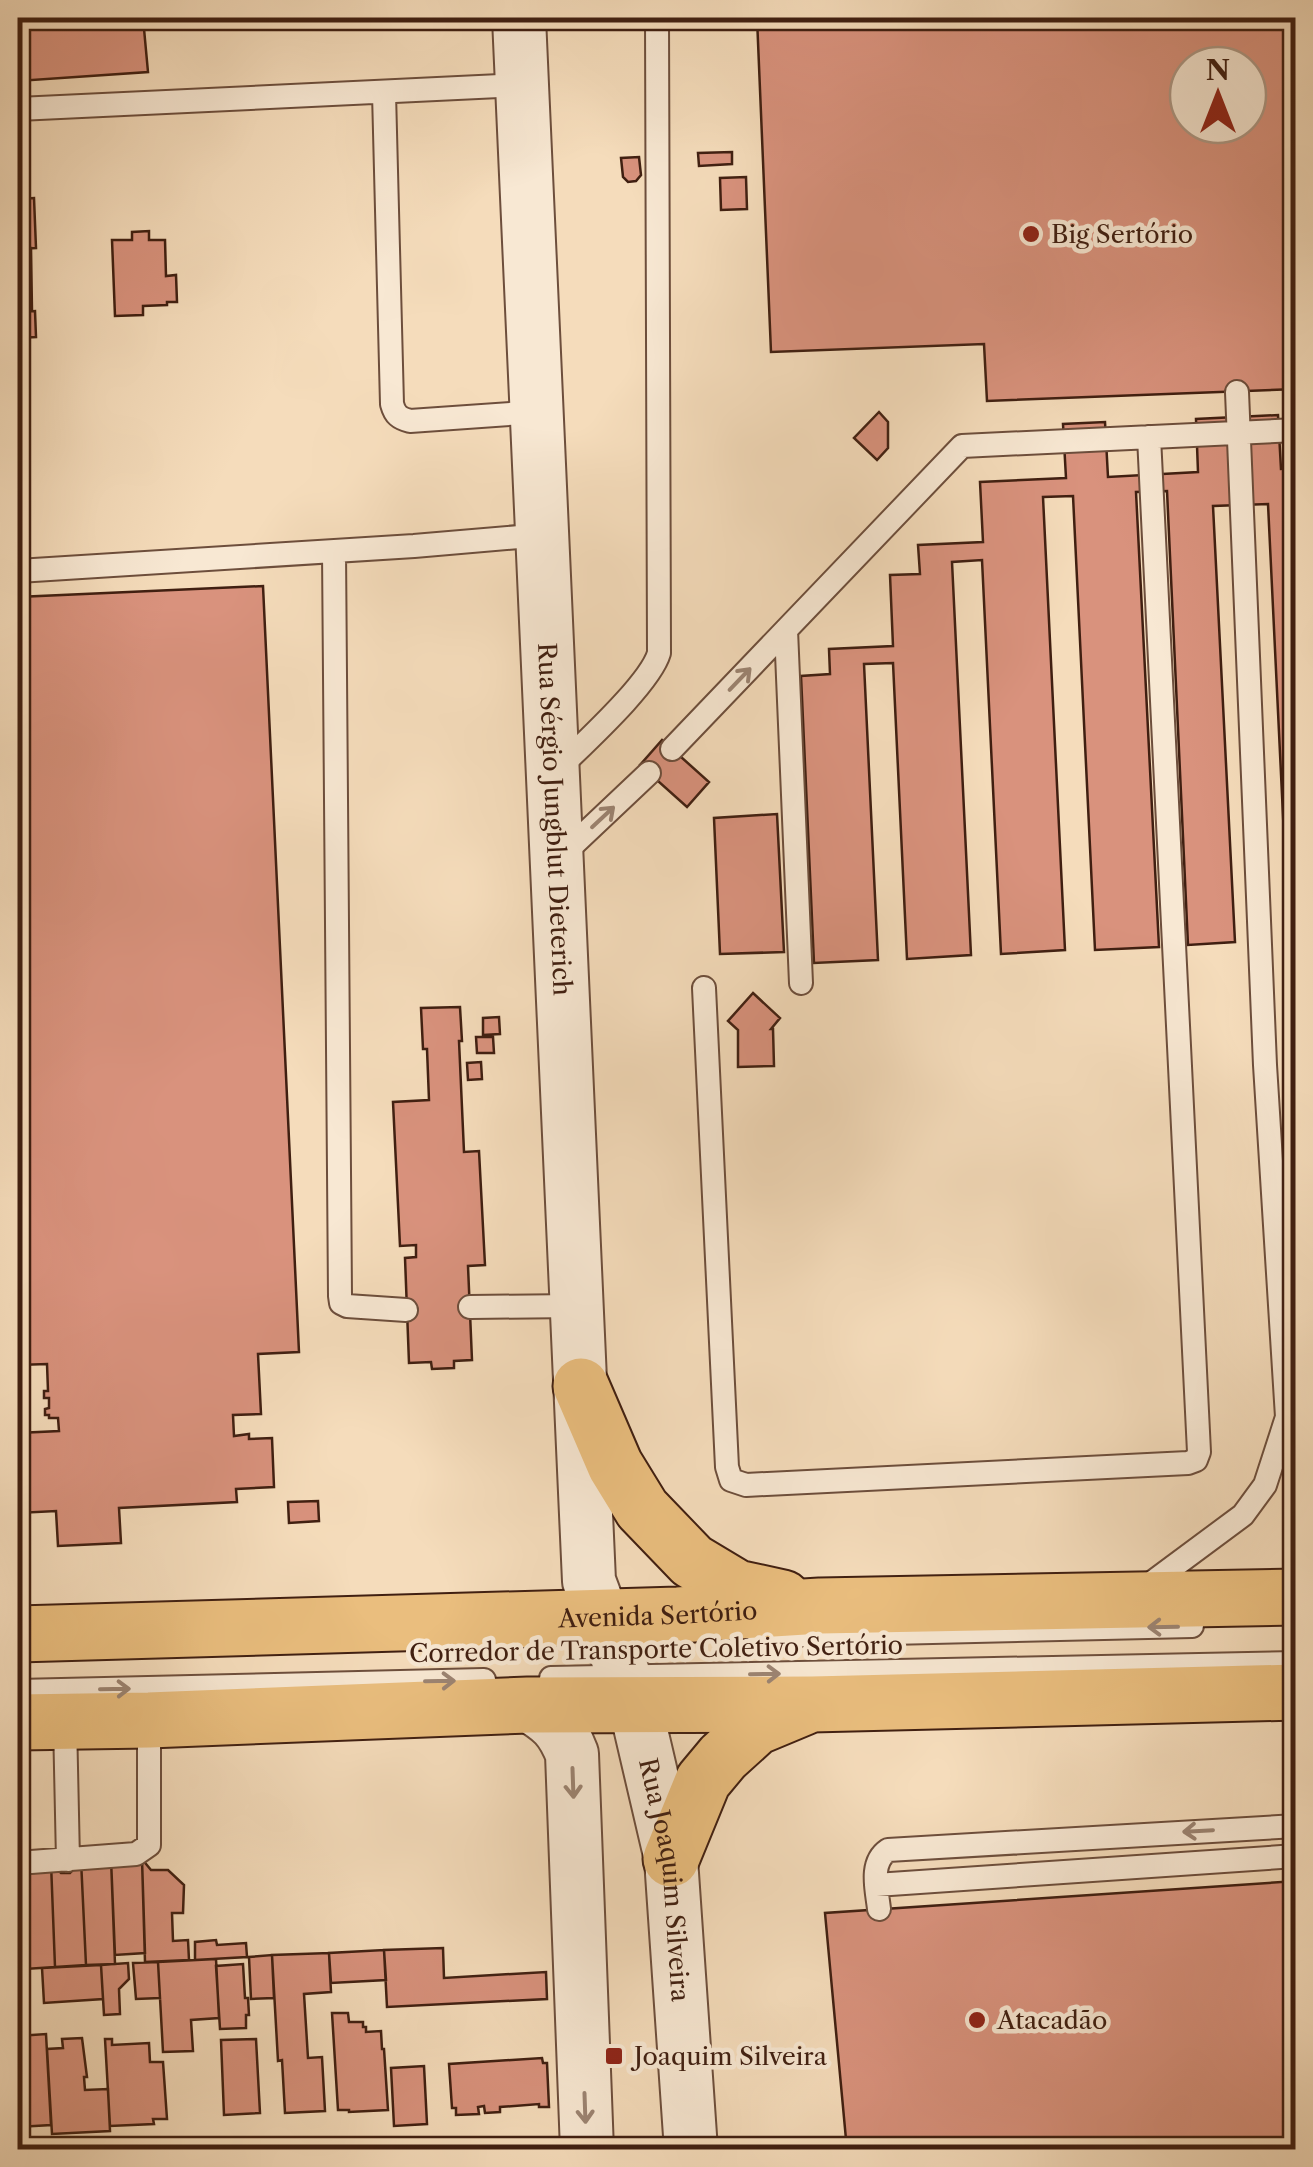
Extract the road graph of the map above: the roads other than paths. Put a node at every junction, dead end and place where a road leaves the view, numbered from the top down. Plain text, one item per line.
1 (519, 18) edge
2 (658, 18) edge
3 (522, 85) junction
4 (384, 93) junction
5 (18, 109) edge
6 (1237, 392) dead end
7 (537, 412) junction
8 (1296, 430) edge
9 (1238, 432) junction
10 (1149, 437) junction
11 (542, 535) junction
12 (334, 551) junction
13 (18, 571) edge
14 (786, 630) junction
15 (672, 750) dead end
16 (553, 774) junction
17 (650, 774) dead end
18 (557, 860) junction
19 (801, 983) dead end
20 (704, 988) dead end
21 (576, 1306) junction
22 (470, 1307) dead end
23 (406, 1310) dead end
24 (582, 1386) junction
25 (1291, 1428) edge
26 (1296, 1596) edge
27 (1095, 1600) junction
28 (820, 1606) junction
29 (1217, 1626) dead end
30 (18, 1634) edge
31 (728, 1637) dead end
32 (616, 1654) junction
33 (1296, 1663) edge
34 (520, 1688) junction
35 (18, 1691) edge
36 (1296, 1692) edge
37 (812, 1704) junction
38 (149, 1720) junction
39 (41, 1722) edge
40 (1296, 1826) edge
41 (1296, 1856) edge
42 (671, 1859) junction
43 (68, 1860) junction
44 (18, 1863) edge
45 (876, 1886) junction
46 (878, 1910) dead end
47 (586, 2150) edge
48 (691, 2150) edge

1 - 3 street, Rua Sérgio Jungblut Dieterich
2 - 16 lane
3 - 4 lane
3 - 7 street, Rua Sérgio Jungblut Dieterich
4 - 5 lane
4 - 7 lane
6 - 9 lane
7 - 11 street, Rua Sérgio Jungblut Dieterich
8 - 9 lane
9 - 10 lane
9 - 25 lane
10 - 14 lane
10 - 20 lane
11 - 12 lane
11 - 16 street, Rua Sérgio Jungblut Dieterich
12 - 13 lane
12 - 23 lane
15 -> 14 lane
14 - 19 lane
16 - 18 street, Rua Sérgio Jungblut Dieterich
18 -> 17 lane
18 - 21 street, Rua Sérgio Jungblut Dieterich
21 - 22 lane
21 - 24 street, Rua Sérgio Jungblut Dieterich
24 - 28 main road
24 - 32 street, Rua Sérgio Jungblut Dieterich
25 - 27 lane
26 - 27 main road, Avenida Sertório
27 - 28 main road, Avenida Sertório
28 - 32 main road, Avenida Sertório
29 -> 31 lane, Corredor de Transporte Coletivo Sertório
30 - 32 main road, Avenida Sertório
32 -> 33 lane, Corredor de Transporte Coletivo Sertório
32 - 34 main road, Avenida Sertório
32 - 37 main road, Avenida Sertório
32 - 42 street, Rua Joaquim Silveira
35 -> 34 lane, Corredor de Transporte Coletivo Sertório
34 - 38 main road, Avenida Sertório
34 -> 47 street
36 - 37 main road, Avenida Sertório
37 - 42 main road
38 - 39 main road, Avenida Sertório
38 - 43 lane
39 - 43 lane
40 -> 45 lane
41 - 45 lane
42 - 48 street, Rua Joaquim Silveira
43 - 44 lane
45 - 46 lane

